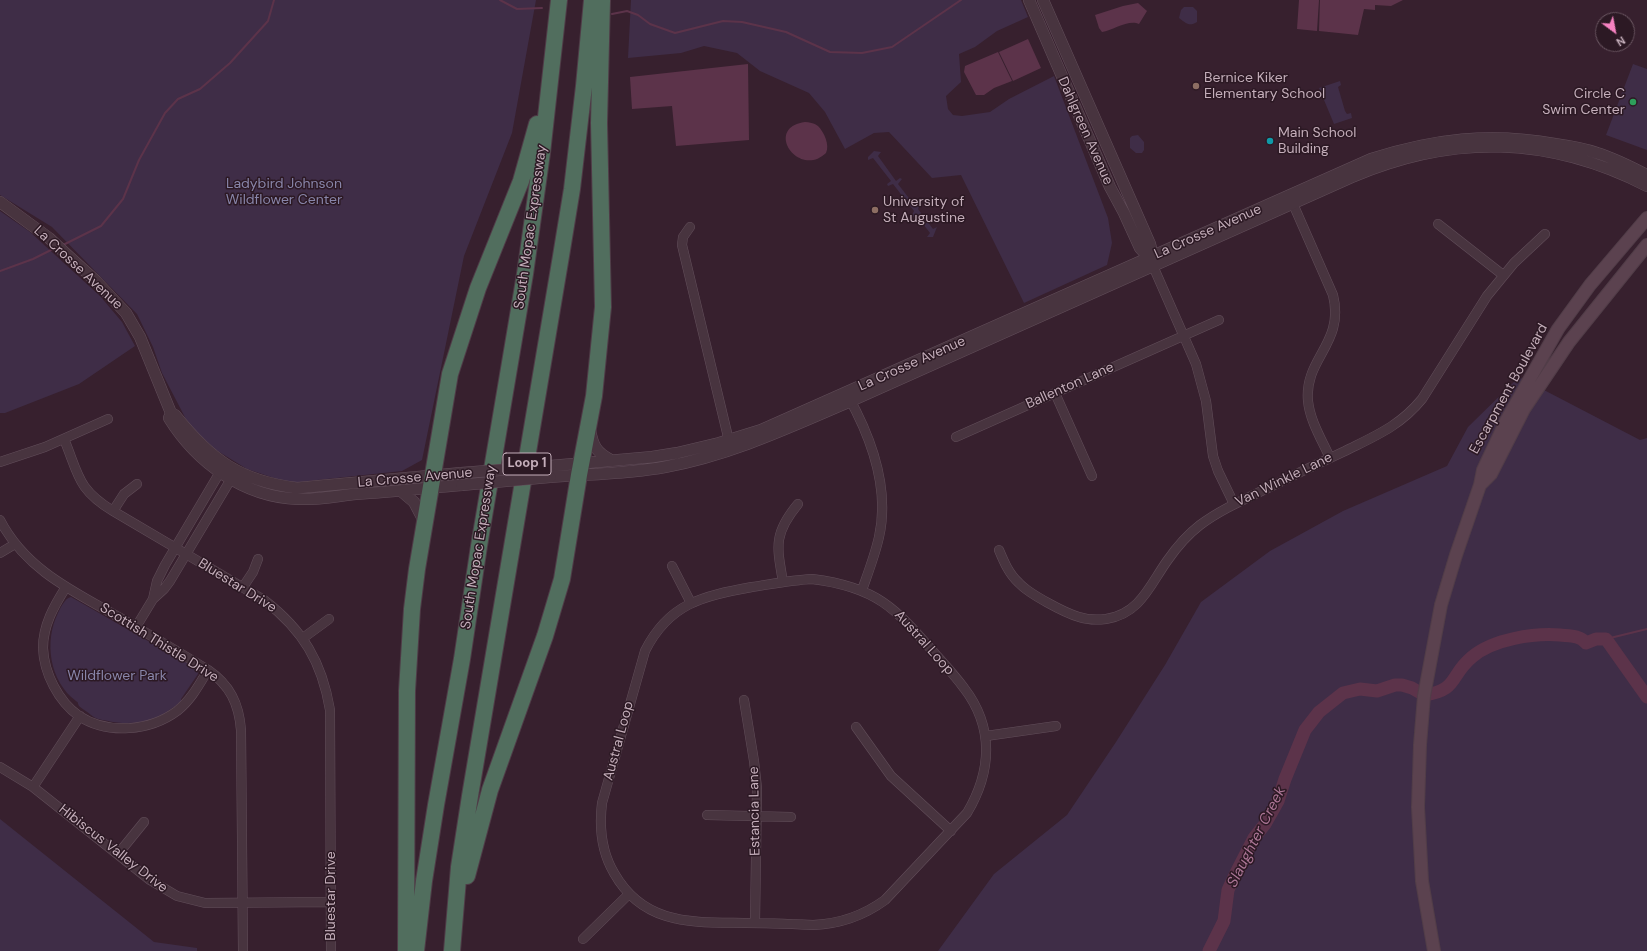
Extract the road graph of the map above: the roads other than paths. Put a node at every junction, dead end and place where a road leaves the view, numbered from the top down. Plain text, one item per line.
1 (559, 0) edge
2 (592, 0) edge
3 (602, 0) edge
4 (1029, 0) edge
5 (1043, 0) edge
6 (553, 59) junction
7 (1579, 153) junction
8 (1647, 175) edge
9 (1647, 186) edge
10 (1291, 200) junction
11 (0, 202) edge
12 (1647, 218) edge
13 (1438, 224) dead end
14 (690, 227) dead end
15 (1544, 234) dead end
16 (1647, 245) edge
17 (1151, 262) junction
18 (1503, 275) junction
19 (1219, 320) dead end
20 (1184, 335) junction
21 (1055, 393) junction
22 (848, 397) junction
23 (108, 419) dead end
24 (589, 423) junction
25 (956, 437) dead end
26 (64, 439) junction
27 (729, 440) junction
28 (1330, 458) junction
29 (611, 460) junction
30 (0, 462) edge
31 (222, 468) junction
32 (580, 469) junction
33 (233, 475) junction
34 (1092, 476) dead end
35 (432, 482) junction
36 (137, 484) dead end
37 (1480, 485) junction
38 (401, 491) junction
39 (798, 504) dead end
40 (1234, 504) junction
41 (113, 511) junction
42 (0, 520) edge
43 (425, 524) junction
44 (14, 544) junction
45 (175, 547) junction
46 (999, 550) dead end
47 (0, 553) edge
48 (186, 554) junction
49 (258, 559) dead end
50 (672, 566) dead end
51 (783, 582) junction
52 (66, 587) junction
53 (243, 587) junction
54 (862, 590) junction
55 (153, 599) junction
56 (691, 603) junction
57 (329, 619) dead end
58 (136, 627) junction
59 (303, 638) junction
60 (208, 670) junction
61 (744, 700) dead end
62 (80, 716) junction
63 (1056, 726) dead end
64 (856, 727) dead end
65 (986, 736) junction
66 (0, 767) edge
67 (33, 787) junction
68 (707, 815) dead end
69 (756, 816) junction
70 (791, 816) dead end
71 (144, 822) dead end
72 (951, 831) junction
73 (118, 854) junction
74 (629, 894) junction
75 (331, 902) junction
76 (242, 903) junction
77 (755, 922) junction
78 (454, 928) junction
79 (583, 939) dead end
80 (243, 951) edge
81 (331, 951) edge
82 (406, 951) edge
83 (416, 951) edge
84 (452, 951) edge
85 (1434, 951) edge

1 - 6 highway, South Mopac Expressway / Loop 1
2 - 78 highway, Loop 1
3 - 24 highway
4 - 17 street, Dahlgreen Avenue
5 - 17 street, Dahlgreen Avenue
6 - 35 highway
6 - 83 highway, South Mopac Expressway / Loop 1
7 - 8 street, La Crosse Avenue
7 - 9 street, La Crosse Avenue
7 - 10 street, La Crosse Avenue
10 - 17 street, La Crosse Avenue
10 - 28 street
11 - 31 street, La Crosse Avenue
12 - 37 main road, Escarpment Boulevard
13 - 18 street
14 - 27 street
15 - 18 street, Van Winkle Lane
16 - 37 main road, Escarpment Boulevard
17 - 20 street, Dahlgreen Avenue
17 - 22 street, La Crosse Avenue
18 - 28 street, Van Winkle Lane
19 - 20 street, Ballenton Lane
20 - 21 street, Ballenton Lane
20 - 40 street, Dahlgreen Avenue
21 - 25 street, Ballenton Lane
21 - 34 street
22 - 27 street, La Crosse Avenue
22 - 32 street, La Crosse Avenue
22 - 54 street
23 - 26 street
24 - 29 street
24 - 32 highway
26 - 30 street
26 - 41 street, Bluestar Drive
27 - 29 street, La Crosse Avenue
28 - 40 street, Van Winkle Lane
29 - 32 street, La Crosse Avenue
31 - 33 street, La Crosse Avenue
31 - 45 street
32 - 35 street, La Crosse Avenue, bridge
32 - 35 street, La Crosse Avenue, bridge
32 - 78 highway
33 - 35 street, La Crosse Avenue
33 - 38 street, La Crosse Avenue
33 - 48 street
35 - 38 street, La Crosse Avenue
35 - 43 highway
36 - 41 street
37 - 85 main road, Escarpment Boulevard
38 - 43 street
39 - 51 street
40 - 46 street, Van Winkle Lane
41 - 45 street, Bluestar Drive
42 - 44 street, Scottish Thistle Drive
43 - 82 highway
44 - 47 street
44 - 52 street, Scottish Thistle Drive
45 - 48 street, Bluestar Drive
45 - 55 street
48 - 53 street, Bluestar Drive
48 - 55 street
49 - 53 street
50 - 56 street
51 - 54 street, Austral Loop
51 - 56 street, Austral Loop
52 - 58 street, Scottish Thistle Drive
52 - 62 street
53 - 59 street, Bluestar Drive
54 - 65 street, Austral Loop
55 - 58 street
56 - 74 street, Austral Loop
57 - 59 street
58 - 60 street, Scottish Thistle Drive
59 - 75 street, Bluestar Drive
60 - 62 street
60 - 76 street, Scottish Thistle Drive
61 - 69 street, Estancia Lane
62 - 67 street
63 - 65 street
64 - 72 street
65 - 72 street, Austral Loop
66 - 67 street, Hibiscus Valley Drive
67 - 73 street, Hibiscus Valley Drive
68 - 69 street
69 - 70 street
69 - 77 street, Estancia Lane
71 - 73 street
72 - 77 street, Austral Loop
73 - 76 street, Hibiscus Valley Drive
74 - 77 street, Austral Loop
74 - 79 street
75 - 76 street, Hibiscus Valley Drive
75 - 81 street, Bluestar Drive
76 - 80 street, Scottish Thistle Drive
78 - 84 highway, Loop 1

